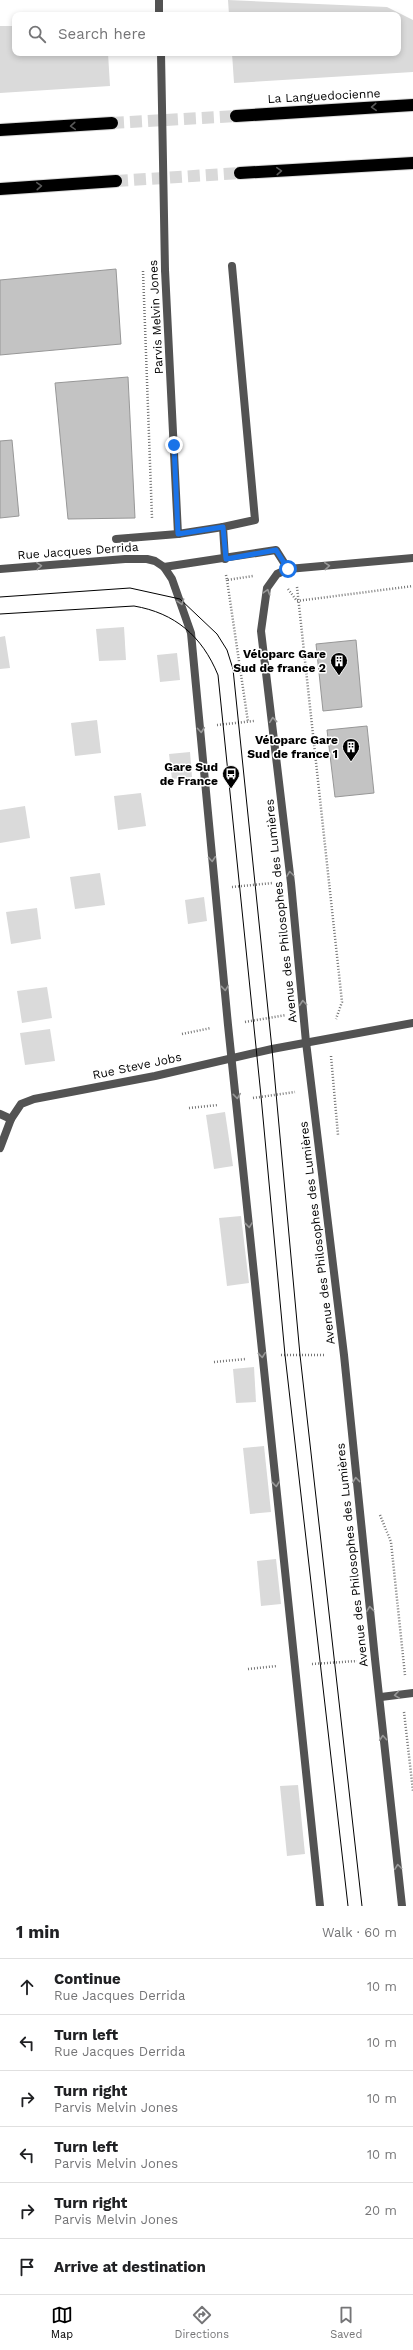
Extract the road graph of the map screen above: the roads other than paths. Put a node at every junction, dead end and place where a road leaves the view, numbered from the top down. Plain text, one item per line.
1 (159, 0) edge
2 (160, 12) edge
3 (161, 56) edge
4 (413, 105) edge
5 (236, 116) tunnel mouth
6 (112, 123) tunnel mouth
7 (0, 130) edge
8 (413, 163) edge
9 (240, 173) tunnel mouth
10 (116, 181) tunnel mouth
11 (0, 188) edge
12 (232, 266) dead end
13 (223, 527) junction
14 (178, 534) junction
15 (116, 540) dead end
16 (413, 558) edge
17 (226, 559) junction
18 (164, 567) junction
19 (0, 569) edge
20 (288, 569) junction
21 (413, 1023) edge
22 (306, 1042) junction
23 (233, 1057) junction
24 (0, 1114) edge
25 (11, 1119) junction
26 (0, 1148) edge
27 (410, 1693) edge
28 (381, 1697) junction
29 (320, 1906) edge
30 (402, 1906) edge

1 - 2 street
3 - 14 street, Parvis Melvin Jones, bridge
4 -> 5 highway, La Languedocienne
6 -> 7 highway
9 -> 8 highway
11 -> 10 highway
12 - 13 street
13 - 14 street
13 - 17 street
14 - 15 street
20 -> 16 street
17 - 18 street
17 - 20 street
19 -> 18 street, Rue Jacques Derrida
18 -> 23 street
22 -> 20 street, Avenue des Philosophes des Lumières
21 - 22 street, Rue Steve Jobs
22 - 23 street, Rue Steve Jobs
28 -> 22 street, Avenue des Philosophes des Lumières
23 - 25 street, Rue Steve Jobs
23 -> 29 street
24 - 25 street
25 - 26 street, Rue Steve Jobs
27 -> 28 street
30 -> 28 street, Avenue des Philosophes des Lumières

